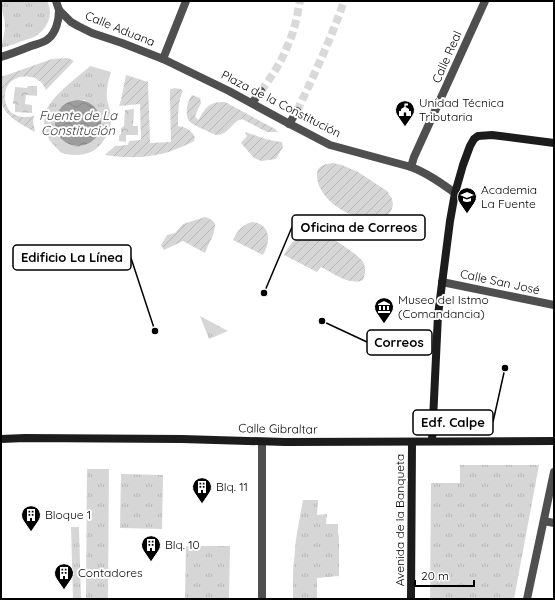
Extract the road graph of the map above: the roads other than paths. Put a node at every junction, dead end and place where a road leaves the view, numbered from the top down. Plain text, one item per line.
1 (56, 1) edge
2 (186, 1) edge
3 (486, 1) edge
4 (59, 10) junction
5 (1, 57) edge
6 (163, 59) junction
7 (262, 91) tunnel mouth
8 (252, 103) junction
9 (297, 111) tunnel mouth
10 (289, 124) junction
11 (554, 143) edge
12 (411, 167) junction
13 (455, 192) junction
14 (442, 282) junction
15 (554, 305) edge
16 (1, 439) edge
17 (554, 440) edge
18 (262, 442) junction
19 (412, 442) junction
20 (432, 442) junction
21 (554, 472) edge
22 (544, 521) junction
23 (554, 523) edge
24 (262, 599) edge
25 (411, 599) edge
26 (527, 599) edge

1 - 4 street, Calle Aduana
2 - 6 street
3 - 12 street, Calle Real
4 - 5 street
4 - 6 street, Calle Aduana
6 - 8 street, Plaza de la Constitución
7 - 8 street
8 - 10 street, Plaza de la Constitución
9 - 10 street
10 - 12 street, Plaza de la Constitución
11 - 13 main road
12 - 13 street, Plaza de la Constitución
13 - 14 main road
14 - 15 street, Calle San José
14 - 20 main road
16 - 18 main road, Calle Gibraltar
17 - 20 main road, Calle Gibraltar
18 - 19 main road, Calle Gibraltar
18 - 24 street
19 - 20 main road, Calle Gibraltar
19 - 25 main road, Avenida de la Banqueta
21 - 22 street
22 - 23 street
22 - 26 street

